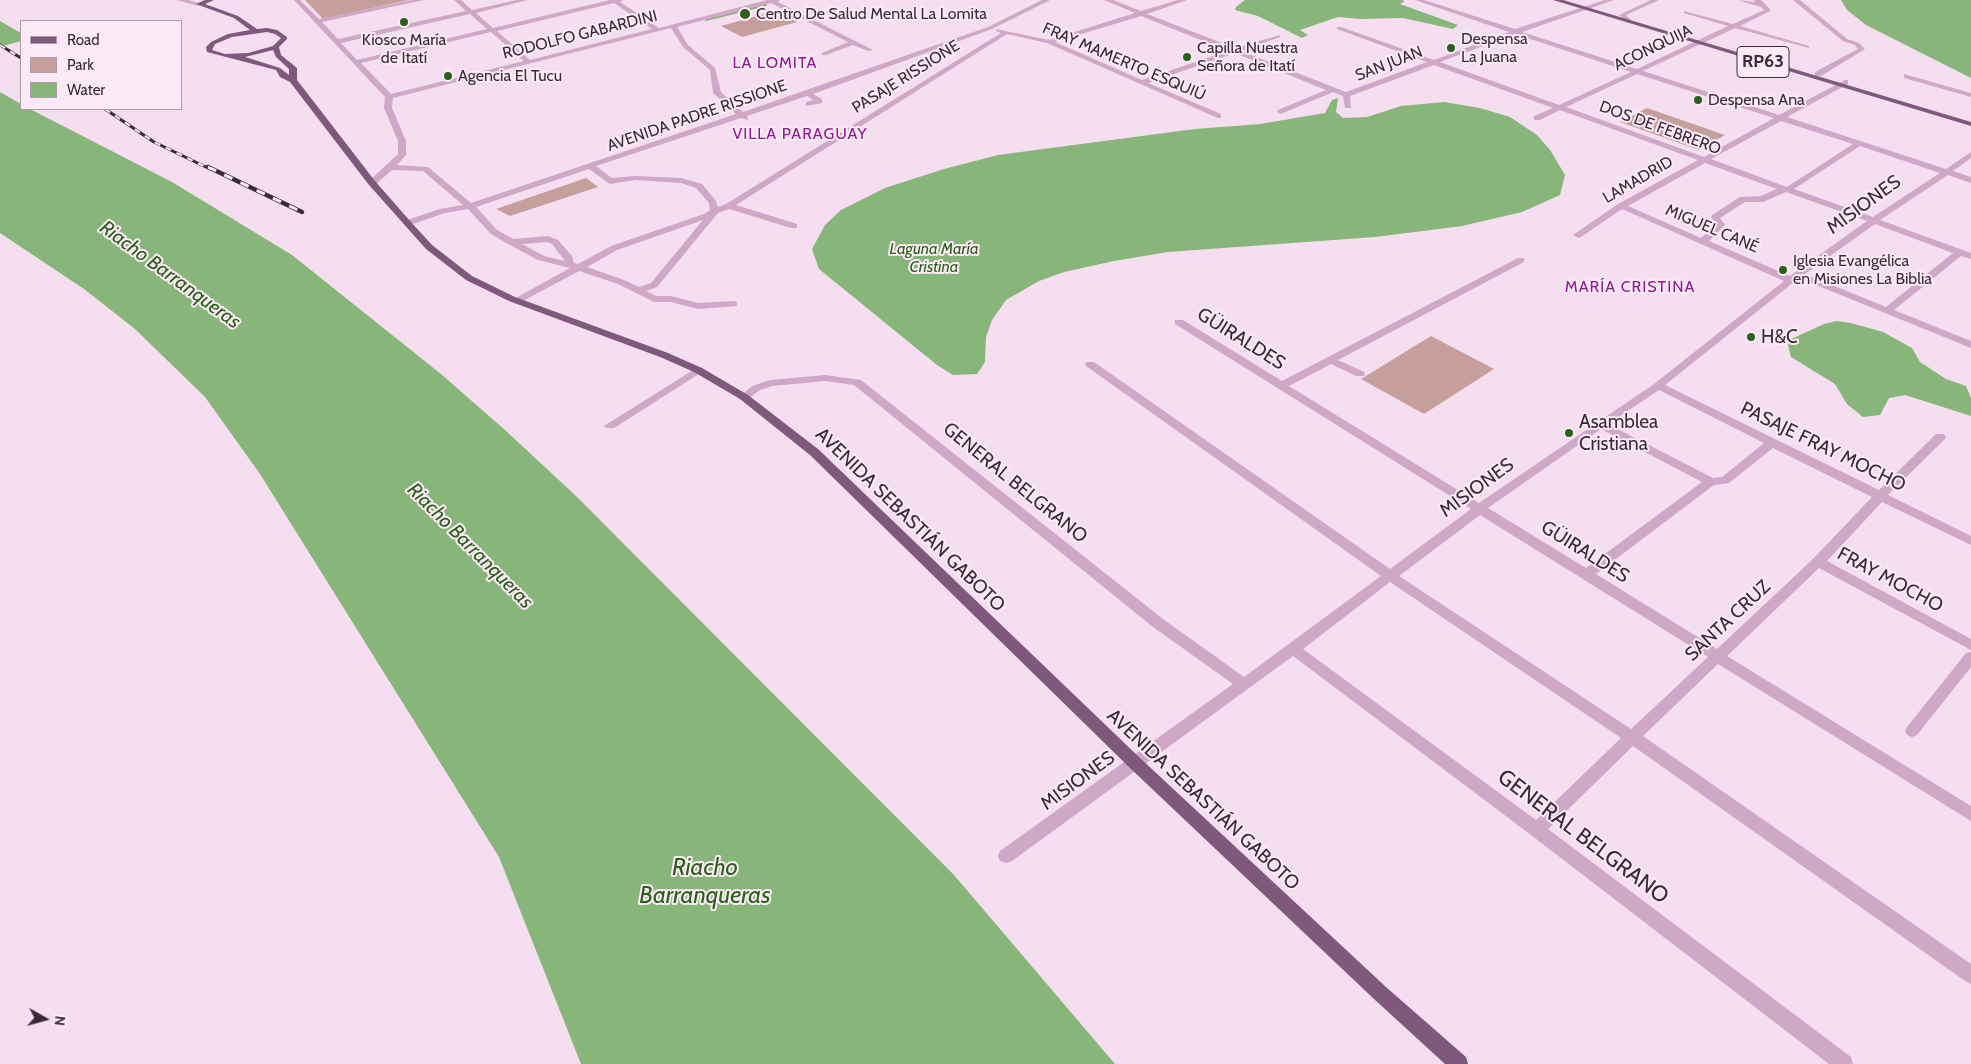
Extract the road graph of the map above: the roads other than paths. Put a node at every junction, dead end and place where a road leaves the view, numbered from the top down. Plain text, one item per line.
1 (179, 0) edge
2 (211, 0) edge
3 (297, 0) edge
4 (421, 0) edge
5 (457, 0) edge
6 (525, 0) edge
7 (615, 0) edge
8 (773, 0) edge
9 (1047, 0) edge
10 (1107, 0) edge
11 (1184, 0) edge
12 (1418, 0) edge
13 (1556, 0) edge
14 (1570, 0) edge
15 (1611, 0) edge
16 (1656, 0) edge
17 (1740, 0) edge
18 (1796, 0) edge
19 (220, 3) dead end
20 (1759, 3) edge
21 (199, 4) junction
22 (1593, 7) junction
23 (1584, 8) junction
24 (222, 12) junction
25 (470, 12) junction
26 (1686, 12) dead end
27 (1141, 13) junction
28 (1622, 15) junction
29 (236, 17) junction
30 (318, 21) junction
31 (1630, 22) junction
32 (673, 26) junction
33 (1734, 26) junction
34 (990, 28) junction
35 (1339, 28) dead end
36 (491, 30) junction
37 (658, 30) junction
38 (255, 31) junction
39 (1006, 32) junction
40 (1514, 32) junction
41 (230, 35) junction
42 (1278, 36) dead end
43 (1701, 41) junction
44 (336, 42) junction
45 (854, 42) junction
46 (1049, 42) junction
47 (275, 47) junction
48 (1807, 47) dead end
49 (870, 50) dead end
50 (1236, 51) junction
51 (824, 54) dead end
52 (234, 56) junction
53 (1434, 61) junction
54 (356, 62) junction
55 (529, 62) junction
56 (1636, 72) junction
57 (1818, 74) junction
58 (1907, 76) dead end
59 (292, 80) junction
60 (1141, 83) junction
61 (1843, 83) junction
62 (1332, 90) junction
63 (808, 93) junction
64 (1346, 95) junction
65 (1971, 95) edge
66 (389, 97) junction
67 (809, 104) dead end
68 (1348, 106) dead end
69 (1560, 107) junction
70 (1281, 112) dead end
71 (741, 115) junction
72 (1218, 116) dead end
73 (1537, 118) dead end
74 (1779, 118) junction
75 (1971, 119) edge
76 (749, 121) dead end
77 (1971, 124) edge
78 (1858, 144) junction
79 (1971, 154) edge
80 (1704, 160) junction
81 (390, 167) junction
82 (592, 167) junction
83 (1947, 172) junction
84 (1971, 180) edge
85 (372, 183) junction
86 (1789, 189) junction
87 (470, 206) junction
88 (729, 206) junction
89 (1621, 206) junction
90 (715, 211) junction
91 (1874, 221) junction
92 (407, 223) junction
93 (794, 226) dead end
94 (1578, 235) dead end
95 (1703, 241) junction
96 (511, 242) junction
97 (1960, 252) junction
98 (1971, 256) edge
99 (1521, 260) dead end
100 (574, 266) junction
101 (1795, 277) junction
102 (637, 291) junction
103 (517, 301) junction
104 (734, 304) dead end
105 (1887, 311) junction
106 (1179, 322) dead end
107 (1971, 345) edge
108 (1329, 359) junction
109 (1090, 364) dead end
110 (698, 370) junction
111 (1360, 374) dead end
112 (1280, 386) junction
113 (1658, 386) junction
114 (744, 397) junction
115 (1600, 424) junction
116 (610, 426) dead end
117 (1940, 437) dead end
118 (1772, 443) junction
119 (1711, 482) junction
120 (1880, 496) junction
121 (1480, 508) junction
122 (1971, 540) edge
123 (1818, 562) junction
124 (1586, 574) junction
125 (1389, 575) junction
126 (1971, 645) edge
127 (1293, 649) junction
128 (1717, 656) junction
129 (1971, 657) edge
130 (1243, 684) junction
131 (1912, 731) dead end
132 (1632, 737) junction
133 (1135, 763) junction
134 (1971, 814) edge
135 (1537, 830) junction
136 (1006, 856) dead end
137 (1971, 975) edge
138 (1459, 1064) edge
139 (1844, 1064) edge

1 - 21 street
2 - 21 main road
3 - 30 street
4 - 30 street
5 - 25 street
6 - 25 street
7 - 36 street
7 - 37 street
8 - 32 street, RODOLFO GABARDINI
8 - 45 street
9 - 34 street, AVENIDA PADRE RISSIONE
10 - 27 street
11 - 27 street
12 - 40 street
13 - 23 main road, RP63
14 - 22 main road, RP63
15 - 22 street, SAN JUAN
16 - 28 street
17 - 20 street
18 - 57 street
19 - 24 main road
20 - 33 street, ACONQUIJA
21 - 24 main road
22 - 23 street, SAN JUAN
22 - 28 main road, RP63
23 - 31 main road, RP63
23 - 40 street, SAN JUAN
24 - 29 main road
25 - 36 street
25 - 44 street
26 - 33 street
27 - 46 street
27 - 50 street
28 - 31 street
28 - 43 main road, RP63
29 - 38 main road
29 - 41 main road
30 - 44 street
31 - 43 main road, RP63
32 - 37 street, RODOLFO GABARDINI
32 - 71 street
33 - 43 street, ACONQUIJA
33 - 48 street
34 - 39 street, FRAY MAMERTO ESQUIÚ
34 - 63 street, AVENIDA PADRE RISSIONE
35 - 53 street, DOS DE FEBRERO
36 - 54 street
36 - 55 street
37 - 55 street, RODOLFO GABARDINI
38 - 41 main road, AVENIDA SEBASTIÁN GABOTO
38 - 47 main road, AVENIDA SEBASTIÁN GABOTO
39 - 46 street, FRAY MAMERTO ESQUIÚ
39 - 88 street, PASAJE RISSIONE
40 - 53 street, SAN JUAN
40 - 56 street
41 - 52 main road, AVENIDA SEBASTIÁN GABOTO
42 - 50 street
43 - 56 street, ACONQUIJA
43 - 57 main road, RP63
43 - 61 main road, RP63
44 - 54 street
45 - 49 street
45 - 51 street
46 - 60 street, FRAY MAMERTO ESQUIÚ
47 - 52 main road, AVENIDA SEBASTIÁN GABOTO
47 - 59 main road, AVENIDA SEBASTIÁN GABOTO
50 - 60 street
50 - 62 street
52 - 59 main road, AVENIDA SEBASTIÁN GABOTO
53 - 64 street, SAN JUAN
53 - 69 street, DOS DE FEBRERO
54 - 66 street
55 - 66 street, RODOLFO GABARDINI
56 - 69 street, ACONQUIJA
56 - 74 street
57 - 61 main road, RP63
58 - 65 street
59 - 85 main road, AVENIDA SEBASTIÁN GABOTO
60 - 72 street, FRAY MAMERTO ESQUIÚ
61 - 74 street, LAMADRID
61 - 75 main road, RP63
61 - 77 main road, RP63
62 - 64 street
62 - 70 street, SAN JUAN
63 - 67 street
63 - 71 street, AVENIDA PADRE RISSIONE
64 - 68 street, SAN JUAN
66 - 81 street
69 - 73 street, ACONQUIJA
69 - 80 street, DOS DE FEBRERO
71 - 76 street
71 - 82 street, AVENIDA PADRE RISSIONE
74 - 78 street
74 - 80 street, LAMADRID
78 - 83 street
78 - 86 street
79 - 83 street, MISIONES
80 - 86 street, DOS DE FEBRERO
80 - 89 street, LAMADRID
81 - 85 street
81 - 87 street
82 - 87 street, AVENIDA PADRE RISSIONE
82 - 90 street
83 - 84 street
83 - 91 street, MISIONES
85 - 92 main road, AVENIDA SEBASTIÁN GABOTO
86 - 91 street, DOS DE FEBRERO
86 - 95 street
87 - 92 street, AVENIDA PADRE RISSIONE
87 - 96 street
88 - 90 street, PASAJE RISSIONE
88 - 93 street
89 - 94 street, LAMADRID
89 - 95 street, MIGUEL CANÉ
90 - 100 street, PASAJE RISSIONE
90 - 102 street
91 - 97 street, DOS DE FEBRERO
91 - 101 street, MISIONES
92 - 103 main road, AVENIDA SEBASTIÁN GABOTO
95 - 101 street, MIGUEL CANÉ
96 - 100 street
96 - 100 street
97 - 98 street, DOS DE FEBRERO
97 - 105 street
99 - 108 street
100 - 102 street
100 - 103 street, PASAJE RISSIONE
101 - 105 street, MIGUEL CANÉ
101 - 113 street, MISIONES
102 - 104 street
103 - 110 main road, AVENIDA SEBASTIÁN GABOTO
105 - 107 street, MIGUEL CANÉ
106 - 112 street, GÜIRALDES
108 - 111 street
108 - 112 street
109 - 125 street
110 - 114 main road, AVENIDA SEBASTIÁN GABOTO
110 - 116 street
112 - 121 street, GÜIRALDES
113 - 115 street, MISIONES
113 - 118 street, PASAJE FRAY MOCHO
114 - 130 street, GENERAL BELGRANO
114 - 133 main road, AVENIDA SEBASTIÁN GABOTO
115 - 119 street
115 - 121 street, MISIONES
117 - 120 street, SANTA CRUZ
118 - 119 street
118 - 120 street, PASAJE FRAY MOCHO
119 - 124 street
120 - 122 street, PASAJE FRAY MOCHO
120 - 123 street, SANTA CRUZ
121 - 124 street, GÜIRALDES
121 - 125 street, MISIONES
123 - 126 street, FRAY MOCHO
123 - 128 street, SANTA CRUZ
124 - 128 street, GÜIRALDES
125 - 127 street, MISIONES
125 - 132 street
127 - 130 street, MISIONES
127 - 135 street, GENERAL BELGRANO
128 - 132 street, SANTA CRUZ
128 - 134 street, GÜIRALDES
129 - 131 street
130 - 133 street, MISIONES
132 - 135 street, SANTA CRUZ
132 - 137 street
133 - 136 street, MISIONES
133 - 138 main road, AVENIDA SEBASTIÁN GABOTO
135 - 139 street, GENERAL BELGRANO

